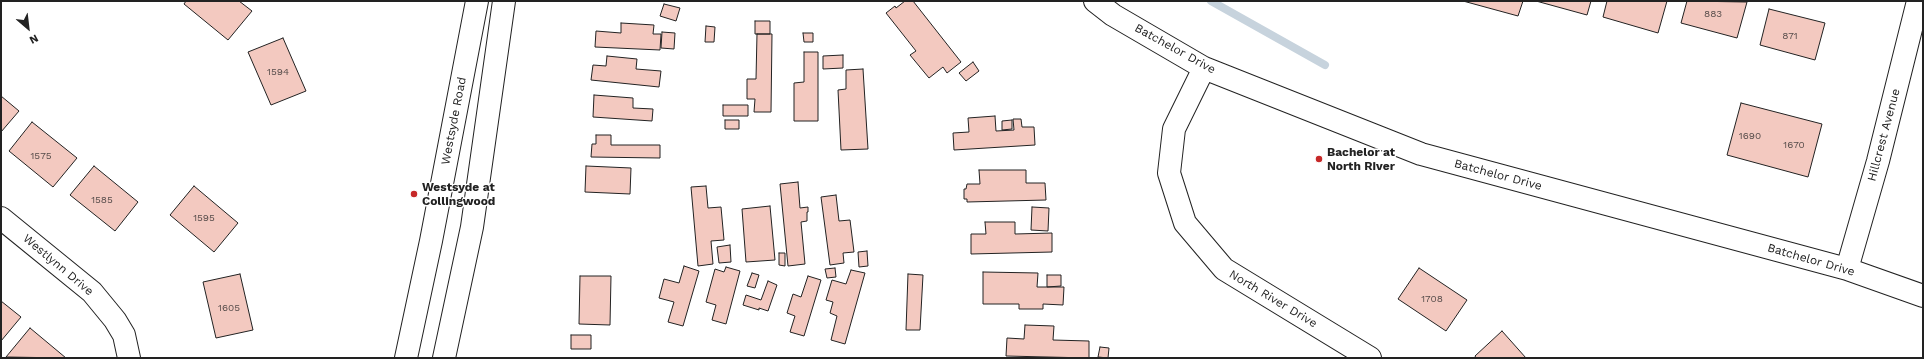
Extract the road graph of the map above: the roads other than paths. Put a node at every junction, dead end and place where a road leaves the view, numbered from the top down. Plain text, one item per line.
1 (477, 1) edge
2 (499, 1) edge
3 (504, 1) edge
4 (1094, 1) edge
5 (1918, 1) edge
6 (1204, 68) junction
7 (1, 218) edge
8 (1847, 269) junction
9 (1923, 296) edge
10 (129, 358) edge
11 (406, 358) edge
12 (444, 358) edge
13 (1370, 358) edge

1 - 11 street, Westsyde Road
2 - 3 street
3 - 12 street
4 - 6 street, Batchelor Drive
5 - 8 street, Hillcrest Avenue
6 - 8 street, Batchelor Drive
6 - 13 street, North River Drive
7 - 10 street, Westlynn Drive
8 - 9 street, Batchelor Drive

